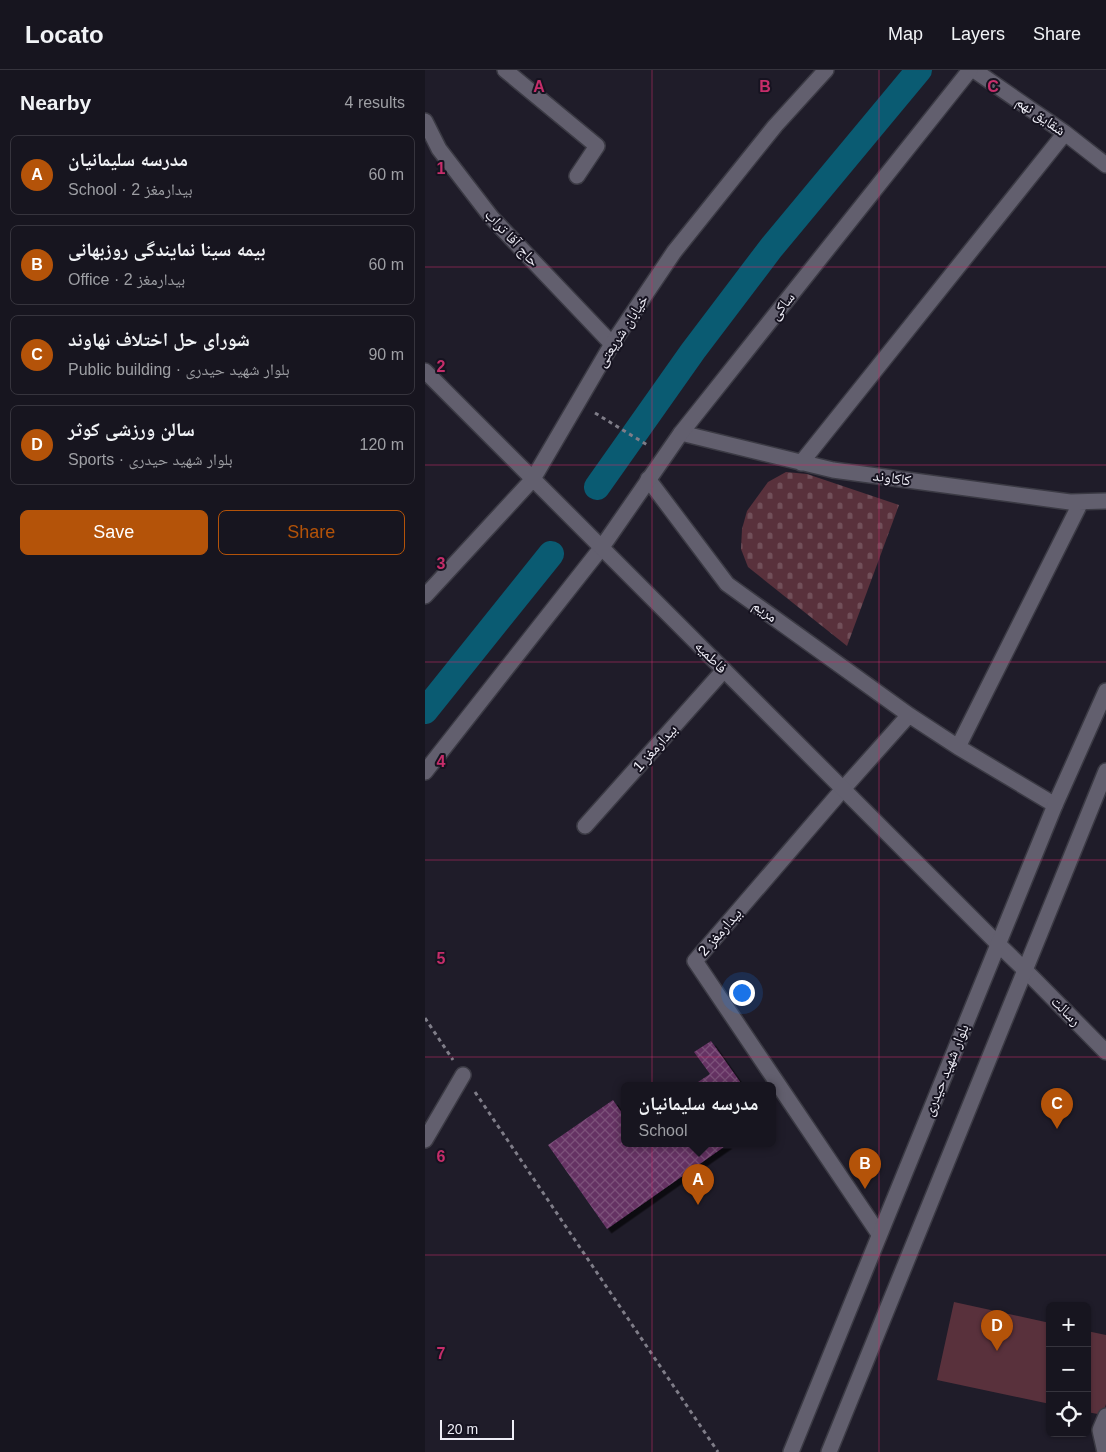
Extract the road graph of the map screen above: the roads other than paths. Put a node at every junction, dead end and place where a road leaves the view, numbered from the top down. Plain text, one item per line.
1 (505, 70) edge
2 (826, 70) edge
3 (972, 70) edge
4 (425, 121) edge
5 (1065, 133) junction
6 (1106, 165) edge
7 (577, 176) dead end
8 (612, 344) junction
9 (425, 371) edge
10 (681, 433) junction
11 (801, 463) junction
12 (533, 479) junction
13 (648, 479) junction
14 (1106, 501) edge
15 (1081, 502) junction
16 (601, 547) junction
17 (425, 596) edge
18 (724, 670) junction
19 (1106, 691) edge
20 (909, 715) junction
21 (958, 747) junction
22 (1106, 771) edge
23 (425, 772) edge
24 (843, 789) junction
25 (1055, 805) junction
26 (585, 826) dead end
27 (998, 944) junction
28 (1026, 971) junction
29 (1106, 1052) edge
30 (463, 1075) road end
31 (425, 1140) edge
32 (879, 1234) junction
33 (1106, 1416) edge
34 (791, 1452) edge
35 (829, 1452) edge
36 (1105, 1452) edge

1 - 7 street
2 - 8 street, خیابان شریعتی
3 - 5 street, شقایق نهم
3 - 10 street, ساکی
4 - 8 street, حاج آقا تراب
5 - 6 street, شقایق نهم
5 - 11 street
8 - 12 street, خیابان شریعتی
9 - 12 street, فاطمیه
10 - 11 street, کاکاوند
10 - 13 street, ساکی
11 - 15 street, کاکاوند
12 - 16 street, فاطمیه
12 - 17 street, خیابان شریعتی
13 - 16 street, ساکی
13 - 20 street, مریم
14 - 15 street, کاکاوند
15 - 21 street
16 - 18 street, فاطمیه
16 - 23 street, ساکی
18 - 24 street, فاطمیه
18 - 26 street, بیدارمغز 1
19 - 25 street, بلوار شهید حیدری
20 - 21 street, مریم
20 - 24 street
21 - 25 street, مریم
22 - 28 street
24 - 27 street, فاطمیه
24 - 32 street, بیدارمغز 2
25 - 27 street, بلوار شهید حیدری
27 - 28 street, رسالت
27 - 32 street, بلوار شهید حیدری
28 - 29 street, رسالت
28 - 35 street
30 - 31 street
32 - 34 street, بلوار شهید حیدری
33 - 36 street

